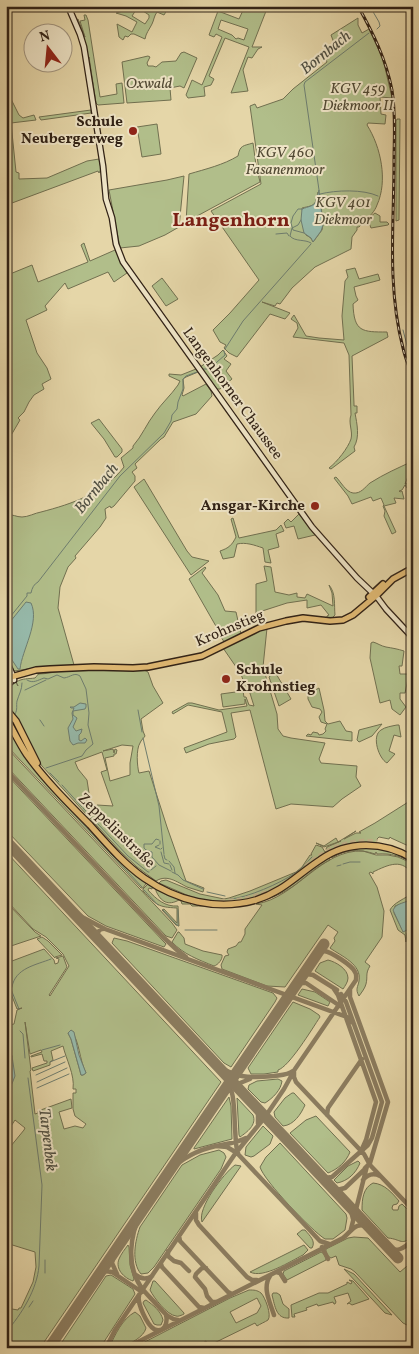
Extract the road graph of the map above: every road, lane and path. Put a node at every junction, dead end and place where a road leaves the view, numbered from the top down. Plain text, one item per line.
1 (68, 6) edge
2 (413, 566) edge
3 (380, 591) junction
4 (373, 596) junction
5 (380, 601) junction
6 (386, 609) junction
7 (413, 638) edge
8 (6, 660) edge
9 (6, 666) edge
10 (10, 680) edge
11 (6, 710) edge
12 (6, 718) edge
13 (34, 764) junction
14 (377, 842) tunnel mouth
15 (413, 857) edge
16 (195, 899) dead end

1 - 4 main road, Langenhorner Chaussee
2 - 3 main road, Krohnstieg
2 - 4 main road, Krohnstieg
3 - 4 main road, Krohnstieg
3 - 5 main road
4 - 5 main road, Langenhorner Chaussee
4 - 6 main road, Langenhorner Chaussee
4 - 10 main road, Krohnstieg
5 - 6 main road, Langenhorner Chaussee
6 - 7 main road, Langenhorner Chaussee
8 - 10 main road
9 - 10 main road
11 - 13 highway
11 - 16 highway, Zeppelinstraße
12 - 13 highway
13 - 15 highway, Zeppelinstraße
14 - 15 highway, Zeppelinstraße

